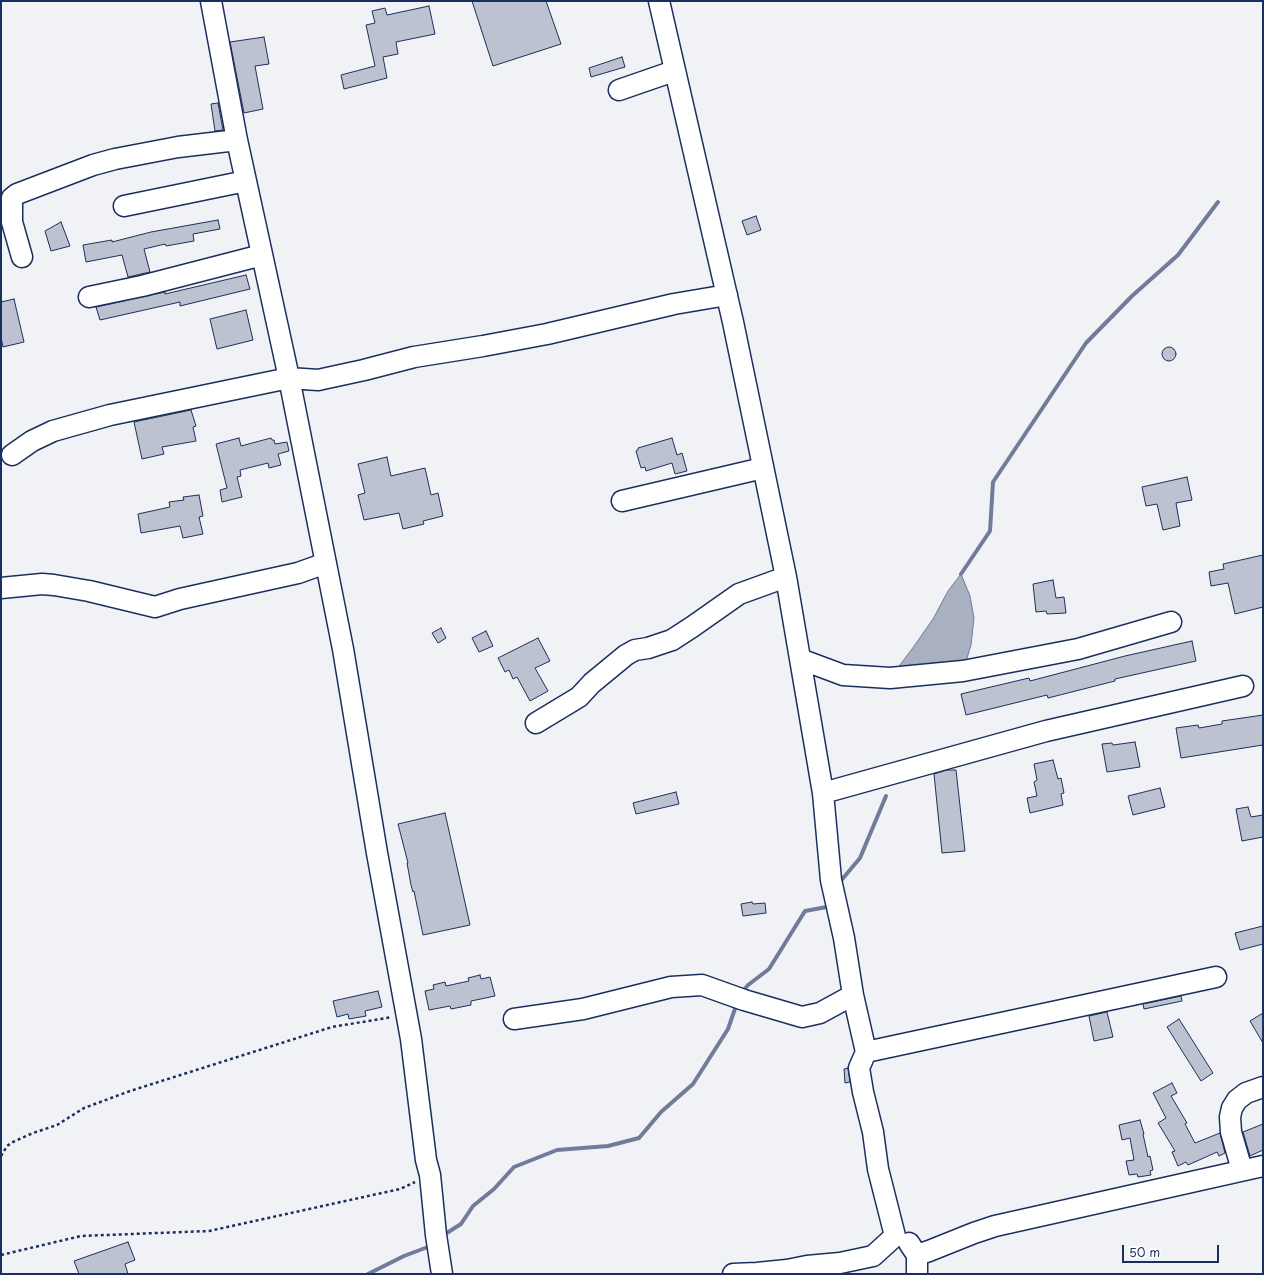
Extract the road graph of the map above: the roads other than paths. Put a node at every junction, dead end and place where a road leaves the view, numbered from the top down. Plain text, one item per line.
1 (211, 1) edge
2 (659, 1) edge
3 (674, 70) junction
4 (618, 90) dead end
5 (237, 140) junction
6 (246, 181) junction
7 (124, 206) dead end
8 (262, 255) junction
9 (22, 257) dead end
10 (727, 295) junction
11 (89, 297) dead end
12 (289, 378) junction
13 (12, 455) dead end
14 (763, 468) junction
15 (622, 501) dead end
16 (326, 564) junction
17 (786, 577) junction
18 (1, 588) edge
19 (1171, 622) dead end
20 (800, 659) junction
21 (1244, 686) dead end
22 (536, 722) dead end
23 (823, 793) junction
24 (1216, 977) dead end
25 (853, 995) junction
26 (514, 1019) dead end
27 (866, 1052) junction
28 (1263, 1087) edge
29 (1263, 1166) edge
30 (1242, 1170) junction
31 (895, 1236) junction
32 (872, 1256) junction
33 (917, 1264) edge
34 (442, 1274) edge
35 (733, 1274) edge
36 (863, 1274) edge

1 - 5 street
2 - 3 street
3 - 4 street
3 - 10 street
5 - 6 street
5 - 9 street
6 - 7 street
6 - 8 street
8 - 11 street
8 - 12 street
10 - 12 street
10 - 14 street
12 - 13 street
12 - 16 street
14 - 15 street
14 - 17 street
16 - 18 street
16 - 34 street
17 - 20 street
17 - 22 street
19 - 20 street
20 - 23 street
21 - 23 street
23 - 25 street
24 - 27 street
25 - 26 street
25 - 27 street
27 - 31 street
28 - 30 street
29 - 30 street
30 - 33 street
31 - 32 street
31 - 33 street
32 - 35 street
32 - 36 street

